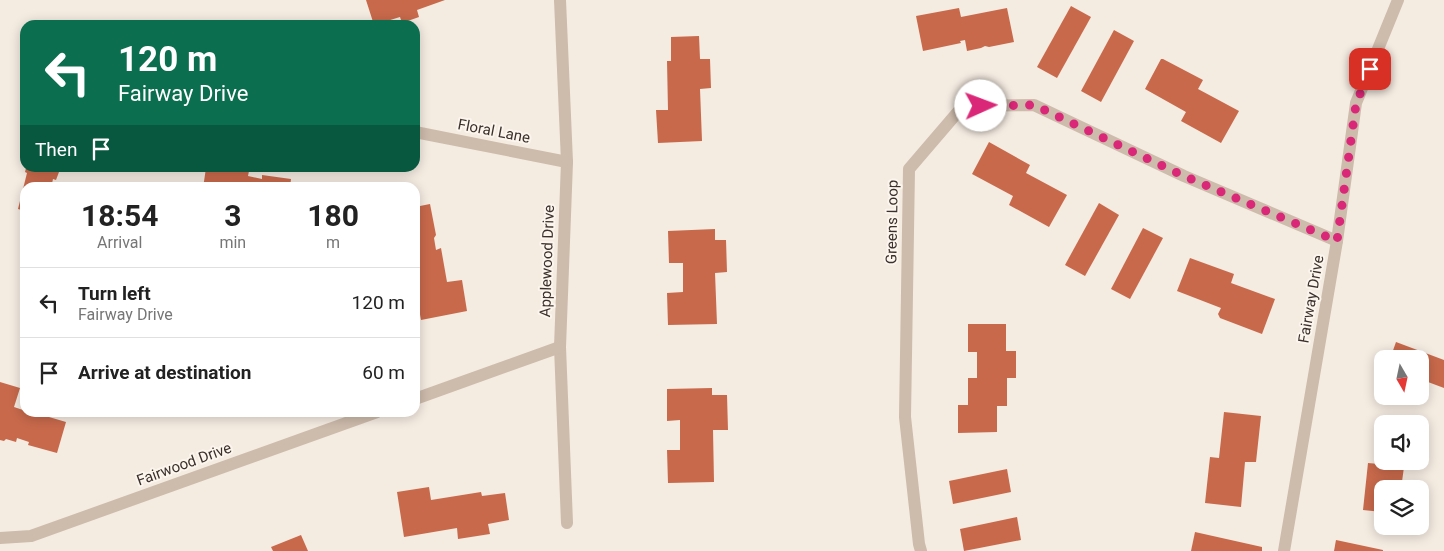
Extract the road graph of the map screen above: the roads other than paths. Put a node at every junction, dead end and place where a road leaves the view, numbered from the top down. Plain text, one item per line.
1 (560, 0) edge
2 (1398, 0) edge
3 (420, 133) edge
4 (566, 162) junction
5 (1337, 241) junction
6 (560, 347) junction
7 (420, 397) edge
8 (364, 417) edge
9 (567, 523) dead end
10 (0, 538) edge
11 (921, 551) edge
12 (1284, 551) edge

1 - 4 street, Applewood Drive
2 - 5 street, Fairway Drive
3 - 4 street, Floral Lane
4 - 6 street, Applewood Drive
5 - 11 street, Greens Loop
5 - 12 street, Fairway Drive
6 - 7 street
6 - 9 street, Applewood Drive
8 - 10 street, Fairwood Drive

